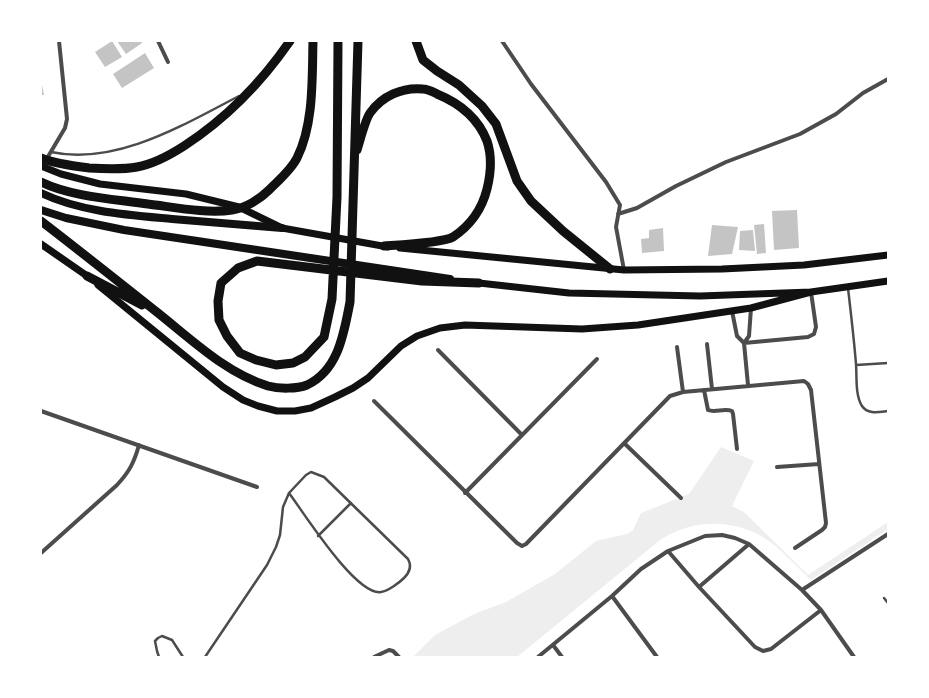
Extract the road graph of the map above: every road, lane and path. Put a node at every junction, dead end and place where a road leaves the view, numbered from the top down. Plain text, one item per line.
1 (59, 41) edge
2 (158, 41) edge
3 (290, 41) edge
4 (314, 41) edge
5 (338, 41) edge
6 (358, 41) edge
7 (416, 41) edge
8 (502, 41) edge
9 (168, 62) dead end
10 (888, 79) edge
11 (250, 91) junction
12 (51, 152) junction
13 (354, 159) junction
14 (43, 161) edge
15 (41, 182) edge
16 (41, 193) edge
17 (41, 210) edge
18 (618, 214) junction
19 (41, 221) edge
20 (282, 228) junction
21 (41, 244) edge
22 (384, 246) junction
23 (888, 255) edge
24 (610, 269) junction
25 (624, 270) junction
26 (87, 276) junction
27 (888, 281) edge
28 (479, 283) junction
29 (848, 286) junction
30 (811, 292) junction
31 (751, 308) junction
32 (732, 311) junction
33 (161, 316) junction
34 (744, 343) junction
35 (707, 344) dead end
36 (677, 347) dead end
37 (438, 350) dead end
38 (597, 359) dead end
39 (888, 364) edge
40 (856, 365) junction
41 (748, 385) junction
42 (712, 389) junction
43 (704, 390) junction
44 (683, 392) junction
45 (374, 401) dead end
46 (41, 411) edge
47 (888, 411) edge
48 (522, 435) junction
49 (624, 443) junction
50 (139, 446) junction
51 (737, 449) dead end
52 (819, 464) junction
53 (777, 467) dead end
54 (257, 487) dead end
55 (289, 493) junction
56 (465, 493) junction
57 (681, 498) dead end
58 (351, 503) junction
59 (888, 534) edge
60 (318, 536) junction
61 (749, 544) junction
62 (795, 548) dead end
63 (668, 551) junction
64 (41, 553) edge
65 (699, 587) junction
66 (802, 590) junction
67 (612, 596) junction
68 (884, 598) dead end
69 (888, 603) edge
70 (821, 610) junction
71 (553, 645) junction
72 (159, 657) edge
73 (183, 657) edge
74 (205, 657) edge
75 (374, 657) edge
76 (399, 657) edge
77 (538, 657) edge
78 (562, 657) edge
79 (657, 657) edge
80 (854, 657) edge

1 - 12 street
2 - 9 street
3 - 11 highway
4 - 15 highway
5 - 28 highway
6 - 13 highway
7 - 24 highway
8 - 18 street
10 - 18 street
11 - 12 lane
11 - 14 highway
12 - 14 street
13 - 22 highway
13 - 33 highway
14 - 20 main road
16 - 20 highway
17 - 28 highway
18 - 25 street
19 - 33 highway
20 - 22 main road
21 - 26 main road
22 - 24 main road
23 - 25 main road
24 - 25 main road
26 - 32 main road
26 - 33 highway
27 - 29 main road
28 - 30 main road
29 - 30 main road
29 - 40 lane
30 - 31 main road
30 - 34 street
31 - 32 main road
31 - 34 street
32 - 34 street
34 - 41 street
35 - 42 street
36 - 44 street
37 - 48 street
38 - 48 street
39 - 40 lane
40 - 47 lane
41 - 42 street
41 - 52 street
42 - 43 street
43 - 44 street
43 - 51 street
44 - 49 street
45 - 56 street
46 - 50 street
48 - 56 street
49 - 56 street
49 - 57 street
50 - 54 street
50 - 64 street
52 - 53 street
52 - 62 street
55 - 58 lane
55 - 60 lane
55 - 74 lane
58 - 60 lane
58 - 60 lane
59 - 66 street
61 - 63 street
61 - 65 street
61 - 66 street
63 - 65 street
63 - 67 street
65 - 70 street
66 - 70 street
67 - 71 street
67 - 79 street
68 - 69 lane
70 - 80 street
71 - 77 street
71 - 78 street
72 - 73 lane
75 - 76 street

